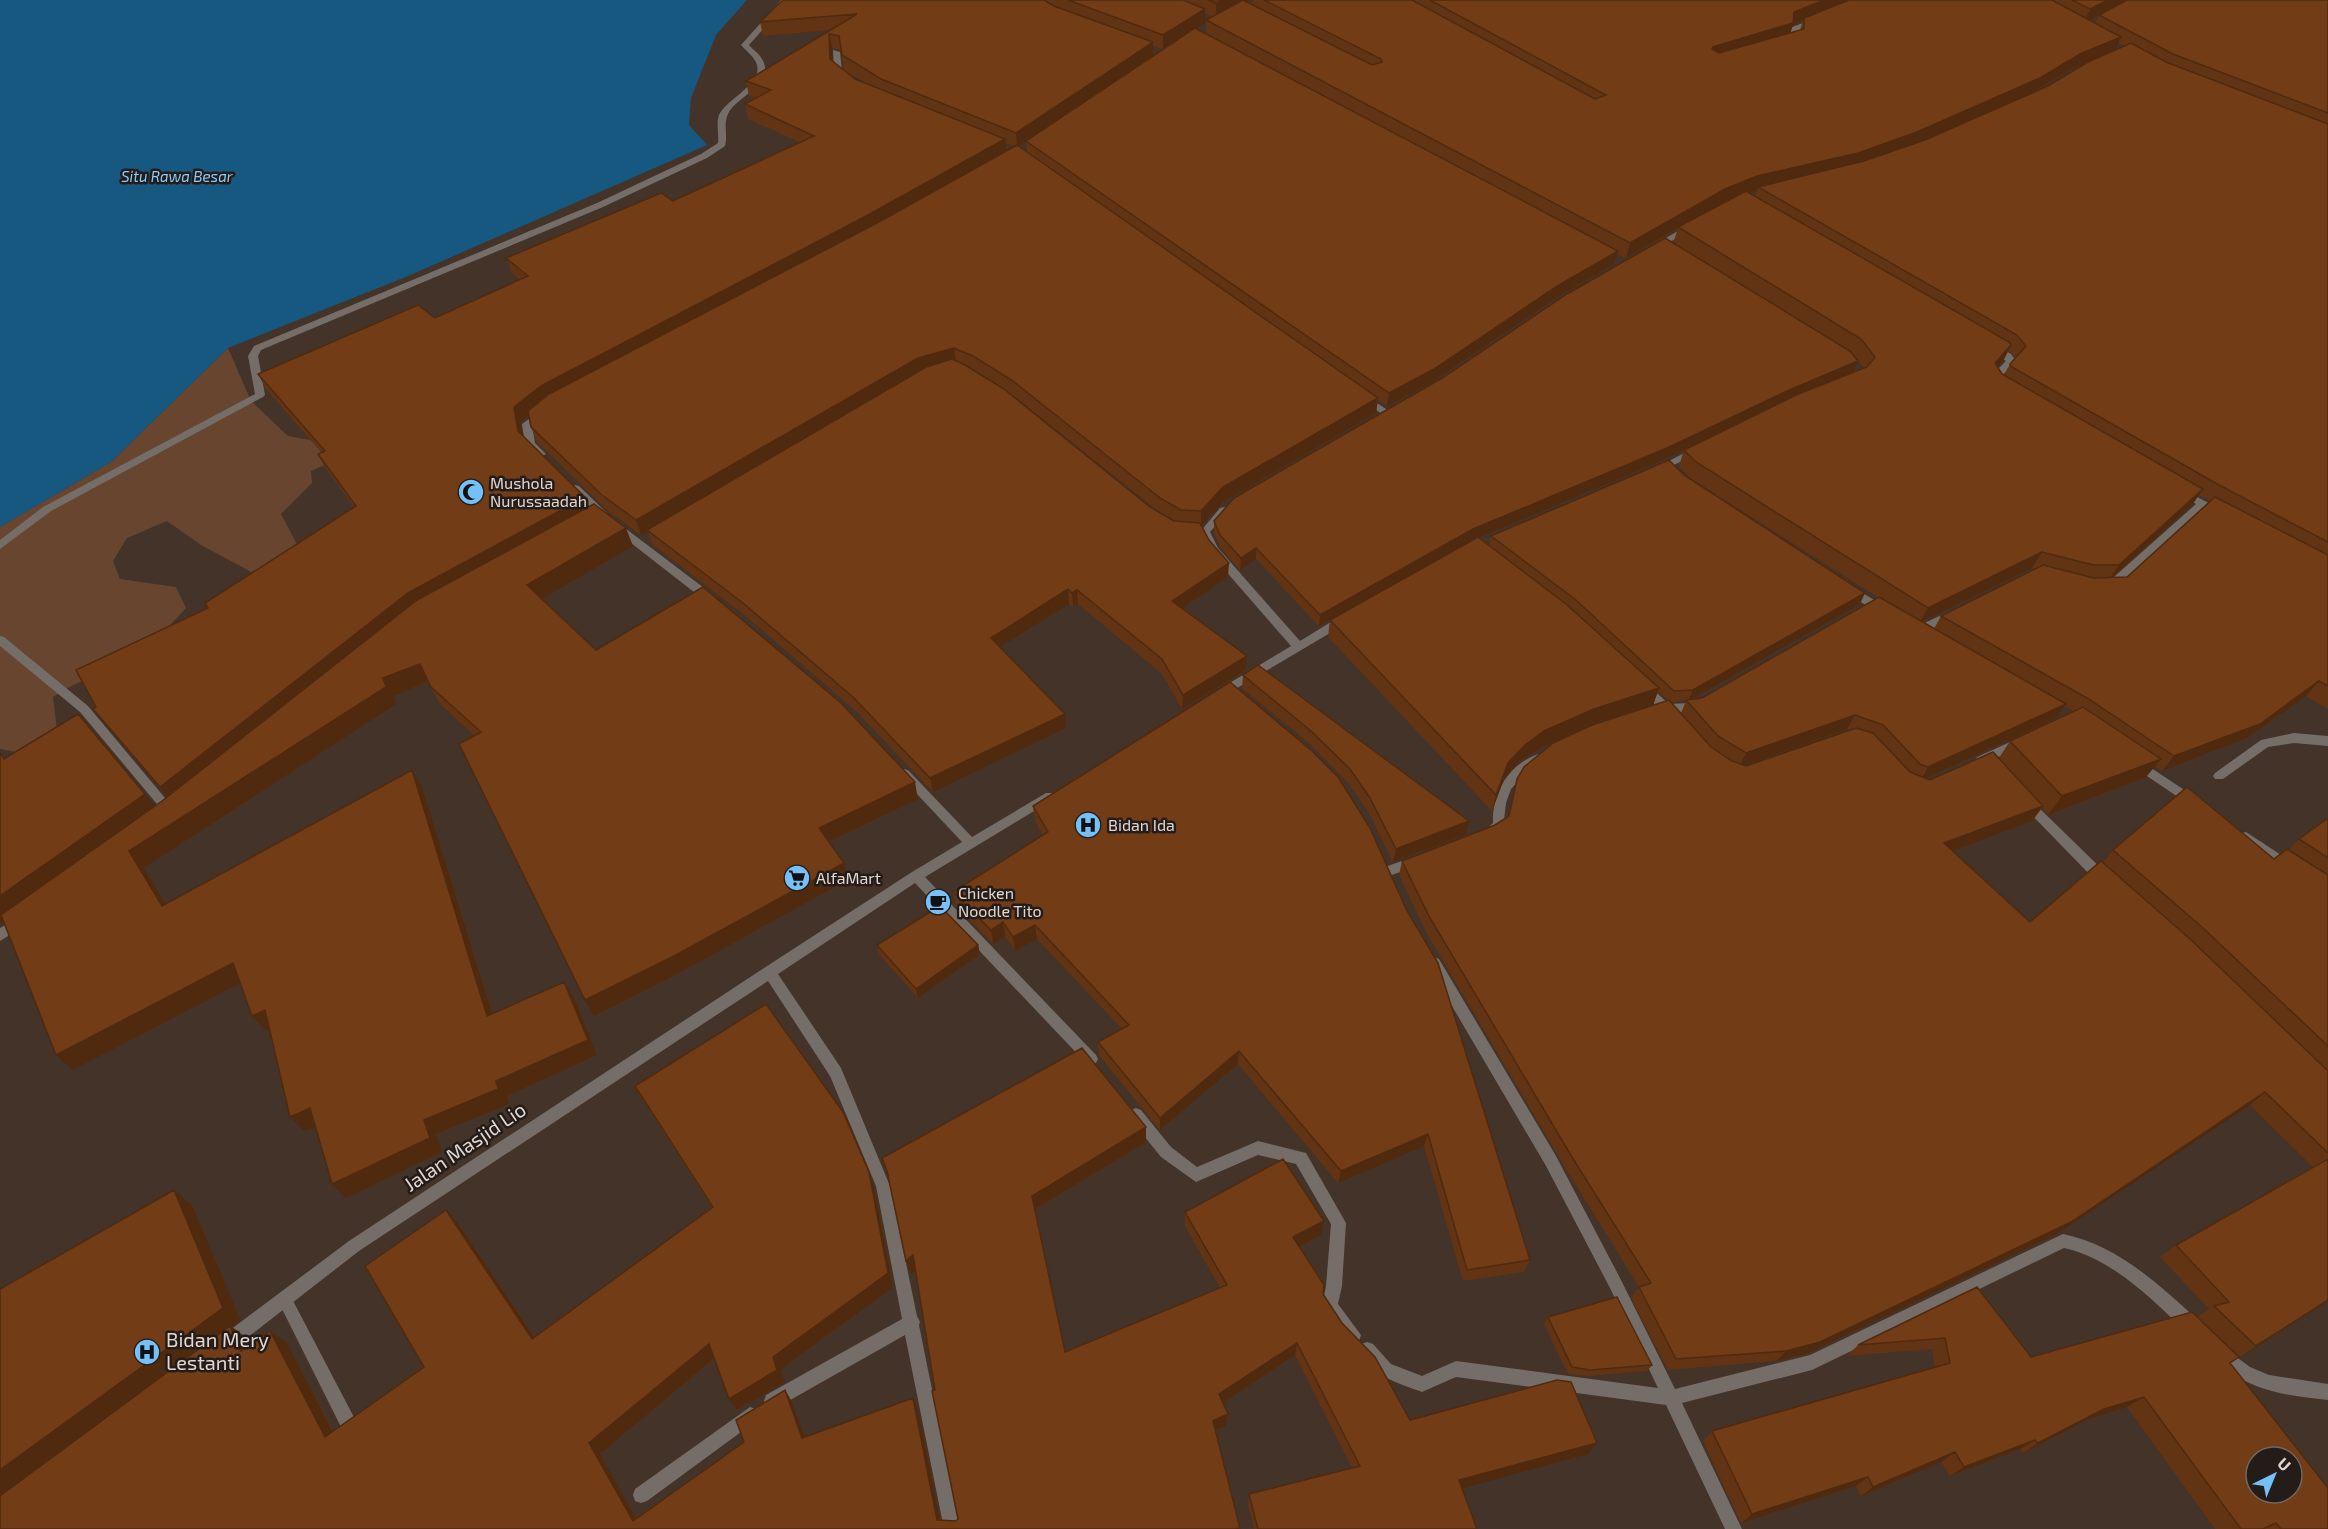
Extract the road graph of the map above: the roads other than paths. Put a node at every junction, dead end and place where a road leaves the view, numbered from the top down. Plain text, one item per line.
1 (785, 0) edge
2 (1826, 17) edge
3 (1772, 45) edge
4 (836, 52) edge
5 (854, 84) edge
6 (1693, 226) edge
7 (1662, 243) junction
8 (1672, 249) edge
9 (1645, 252) edge
10 (1982, 340) edge
11 (2004, 390) edge
12 (1357, 393) edge
13 (551, 405) edge
14 (1396, 408) edge
15 (1386, 413) junction
16 (1377, 418) edge
17 (1700, 448) edge
18 (546, 459) edge
19 (1679, 476) edge
20 (570, 483) edge
21 (2173, 487) edge
22 (1236, 501) edge
23 (2203, 504) junction
24 (2224, 515) edge
25 (649, 538) edge
26 (639, 544) junction
27 (0, 545) edge
28 (1842, 585) edge
29 (2098, 590) edge
30 (723, 608) edge
31 (1959, 610) edge
32 (1357, 612) edge
33 (1890, 615) edge
34 (1919, 631) edge
35 (0, 640) edge
36 (1298, 646) junction
37 (1633, 678) edge
38 (1710, 696) edge
39 (1211, 700) edge
40 (1661, 710) junction
41 (1679, 723) edge
42 (2029, 738) edge
43 (2328, 741) edge
44 (1553, 750) edge
45 (2130, 759) edge
46 (899, 767) edge
47 (1964, 768) edge
48 (2219, 776) dead end
49 (2016, 791) edge
50 (1058, 792) edge
51 (2200, 806) edge
52 (171, 813) edge
53 (2239, 832) edge
54 (1475, 838) edge
55 (970, 843) junction
56 (1432, 855) edge
57 (1388, 871) edge
58 (2298, 873) edge
59 (916, 876) junction
60 (2112, 887) edge
61 (28, 915) edge
62 (0, 935) edge
63 (1423, 945) edge
64 (769, 972) junction
65 (1101, 1072) edge
66 (1123, 1099) edge
67 (285, 1300) junction
68 (912, 1322) junction
69 (218, 1349) edge
70 (2328, 1392) edge
71 (1670, 1398) junction
72 (351, 1429) edge
73 (641, 1495) dead end
74 (952, 1529) edge
75 (1734, 1529) edge

1 - 27 street
2 - 3 street
4 - 5 street
6 - 7 street
7 - 8 street
7 - 9 street
10 - 11 street
12 - 15 street
13 - 18 street
14 - 15 street
15 - 16 street
17 - 19 street
20 - 26 street
21 - 23 street
22 - 36 street
23 - 24 street
23 - 29 street
25 - 26 street
26 - 30 street
28 - 33 street
31 - 34 street
32 - 36 street
35 - 52 street
36 - 39 street
37 - 40 street
38 - 40 street
40 - 41 street
42 - 47 street
43 - 48 street
44 - 54 street
45 - 51 street
46 - 55 street
49 - 60 street
50 - 55 street, Jalan Masjid Lio
53 - 58 street
55 - 59 street, Jalan Masjid Lio
56 - 57 street
59 - 64 street, Jalan Masjid Lio
59 - 65 street
61 - 62 street
63 - 71 street
64 - 67 street, Jalan Masjid Lio
64 - 68 street
66 - 71 street
67 - 69 street, Jalan Masjid Lio
67 - 72 street
68 - 73 street
68 - 74 street
70 - 71 street
71 - 75 street

